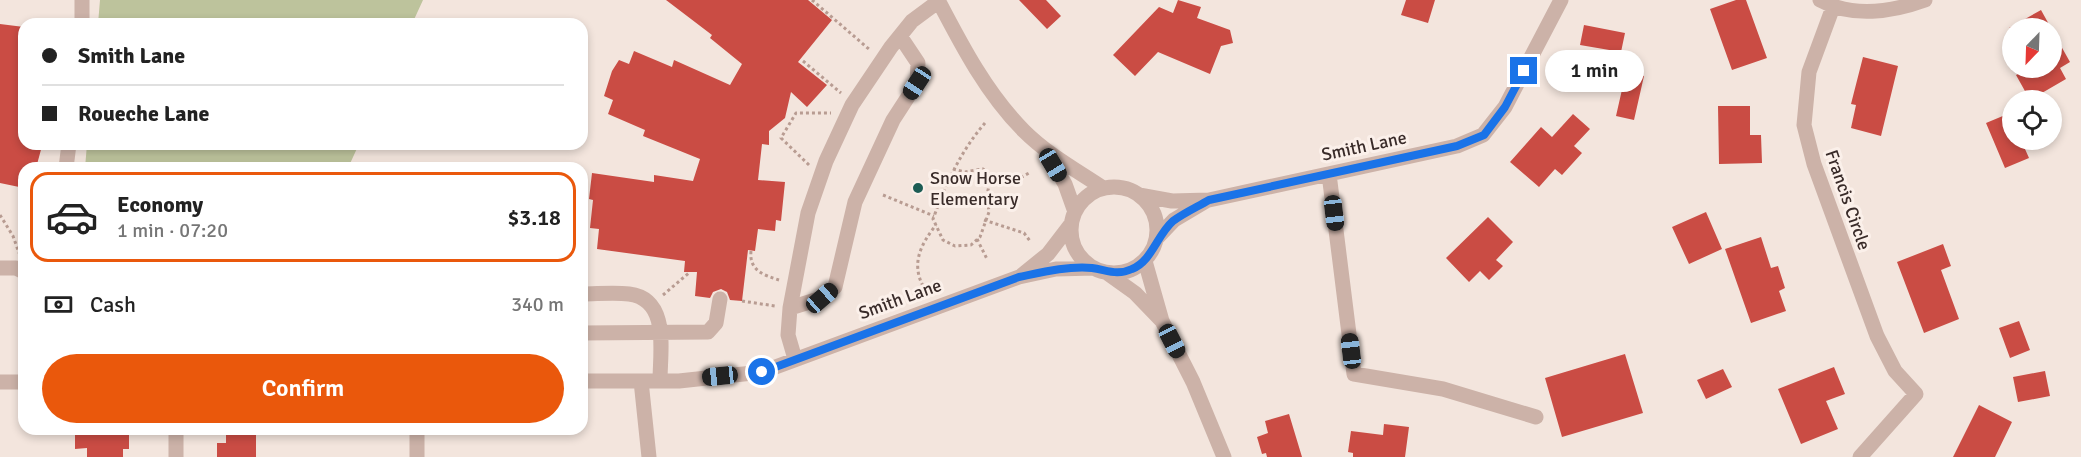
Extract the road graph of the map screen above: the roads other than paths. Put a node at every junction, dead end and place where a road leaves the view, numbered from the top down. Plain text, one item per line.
1 (81, 0) edge
2 (1561, 0) edge
3 (1925, 0) edge
4 (938, 1) edge
5 (1826, 3) edge
6 (82, 18) edge
7 (900, 36) junction
8 (1044, 148) junction
9 (1329, 174) junction
10 (1103, 188) junction
11 (1139, 195) junction
12 (1209, 200) junction
13 (1073, 218) junction
14 (1156, 239) junction
15 (1145, 261) junction
16 (0, 268) edge
17 (18, 269) edge
18 (1100, 271) junction
19 (1019, 277) junction
20 (588, 294) edge
21 (720, 299) dead end
22 (783, 307) junction
23 (1162, 321) junction
24 (588, 333) edge
25 (660, 333) junction
26 (795, 358) junction
27 (588, 381) edge
28 (641, 381) junction
29 (660, 381) junction
30 (0, 382) edge
31 (18, 382) edge
32 (1536, 417) dead end
33 (176, 435) edge
34 (417, 435) edge
35 (176, 457) edge
36 (417, 457) edge
37 (649, 457) edge
38 (1224, 457) edge
39 (1860, 457) edge

1 - 6 street
2 - 9 street, Smith Lane
3 - 5 street
4 - 7 street
4 - 8 street
5 - 39 street, Francis Circle
7 - 22 street
7 - 22 street
8 - 10 street
8 - 13 street
9 - 12 street, Smith Lane
9 - 32 street
10 - 11 street
10 - 13 street
11 - 12 street, Smith Lane
11 - 14 street
12 - 14 street, Smith Lane
13 - 18 street
13 - 19 street, Smith Lane
14 - 15 street
15 - 18 street
15 - 23 street
16 - 17 street
18 - 19 street, Smith Lane
18 - 23 street
19 - 26 street, Smith Lane
20 - 25 street
21 - 25 street
22 - 26 street
23 - 38 street
24 - 25 street
25 - 29 street
26 - 29 street, Smith Lane
27 - 28 street, Smith Lane
28 - 29 street, Smith Lane
28 - 37 street
30 - 31 street
33 - 35 street
34 - 36 street

